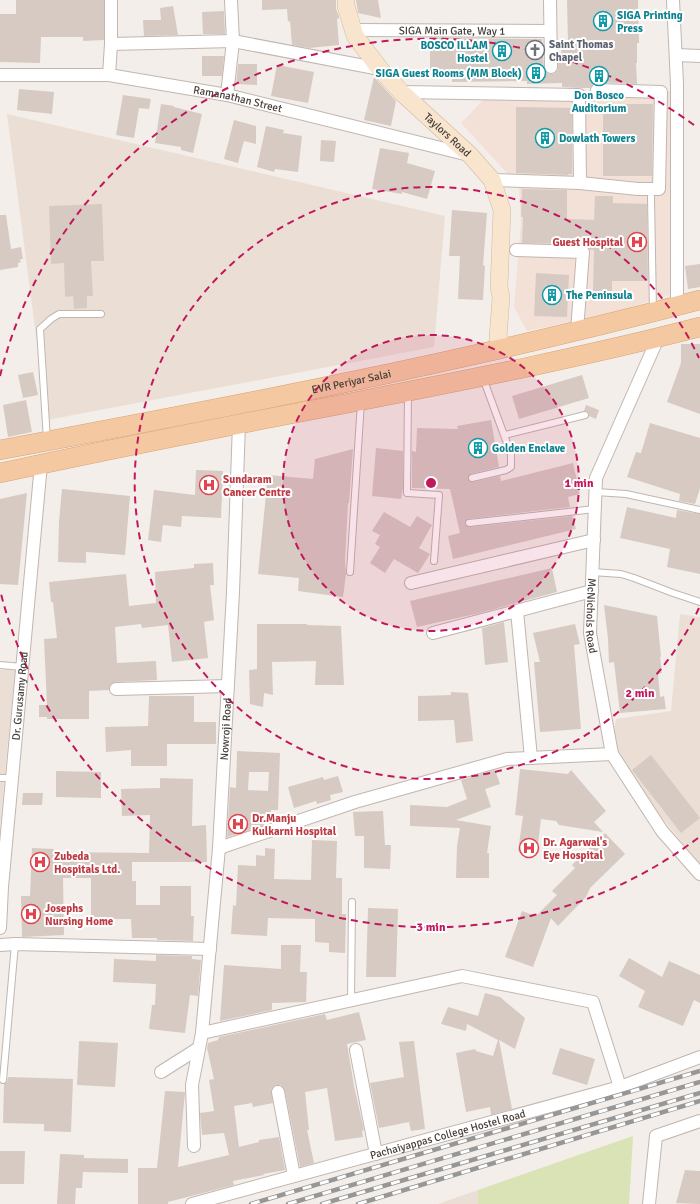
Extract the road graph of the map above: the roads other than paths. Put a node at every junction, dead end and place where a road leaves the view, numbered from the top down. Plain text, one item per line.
1 (111, 0) edge
2 (231, 0) edge
3 (346, 0) edge
4 (550, 0) edge
5 (672, 0) edge
6 (353, 30) junction
7 (550, 31) junction
8 (233, 41) junction
9 (111, 44) junction
10 (676, 55) junction
11 (700, 56) edge
12 (551, 67) dead end
13 (380, 69) junction
14 (0, 75) edge
15 (109, 75) junction
16 (597, 90) dead end
17 (401, 92) junction
18 (227, 95) junction
19 (470, 155) junction
20 (492, 180) junction
21 (580, 183) junction
22 (651, 197) dead end
23 (516, 250) dead end
24 (499, 287) junction
25 (700, 300) edge
26 (677, 306) junction
27 (653, 312) junction
28 (101, 314) dead end
29 (700, 327) edge
30 (577, 331) junction
31 (658, 338) junction
32 (508, 348) junction
33 (487, 353) junction
34 (487, 376) junction
35 (408, 392) junction
36 (361, 400) junction
37 (585, 415) dead end
38 (239, 424) junction
39 (505, 435) junction
40 (47, 441) junction
41 (0, 450) edge
42 (41, 464) junction
43 (0, 473) edge
44 (472, 478) dead end
45 (596, 492) junction
46 (595, 508) junction
47 (700, 510) edge
48 (469, 523) dead end
49 (594, 540) junction
50 (434, 561) dead end
51 (350, 572) dead end
52 (592, 572) junction
53 (411, 583) dead end
54 (592, 591) junction
55 (700, 602) edge
56 (516, 611) junction
57 (433, 633) dead end
58 (0, 665) edge
59 (23, 667) junction
60 (228, 686) junction
61 (116, 689) dead end
62 (612, 754) junction
63 (531, 758) junction
64 (6, 778) edge
65 (219, 848) junction
66 (700, 874) edge
67 (1, 887) edge
68 (352, 902) dead end
69 (0, 928) edge
70 (15, 944) junction
71 (0, 945) edge
72 (210, 949) junction
73 (351, 1001) junction
74 (202, 1033) junction
75 (199, 1048) junction
76 (356, 1050) dead end
77 (700, 1057) edge
78 (161, 1072) dead end
79 (3, 1080) dead end
80 (620, 1087) junction
81 (278, 1092) dead end
82 (700, 1121) edge
83 (194, 1146) dead end
84 (376, 1154) junction
85 (294, 1176) junction
86 (192, 1204) edge
87 (649, 1204) edge

1 - 9 street
2 - 8 street
3 - 6 street, Taylors Road
4 - 7 street
5 - 10 street
6 - 7 street, SIGA Main Gate, Way 1
6 - 13 street, Taylors Road
7 - 12 street
8 - 9 street
8 - 13 street
8 - 18 street
9 - 15 street
10 - 11 street
10 - 26 street
13 - 17 street, Taylors Road
14 - 15 street, Ramanathan Street
15 - 18 street, Ramanathan Street
16 - 21 street
17 - 19 street, Taylors Road
17 - 21 street
18 - 19 street, Ramanathan Street
19 - 20 street, Taylors Road
20 - 21 street
20 - 24 street, Taylors Road
22 - 27 lane
23 - 30 street
24 - 32 street, Taylors Road
24 - 33 street, Taylors Road
25 - 26 main road, EVR Periyar Salai
26 - 27 main road, EVR Periyar Salai
27 - 30 main road, EVR Periyar Salai
28 - 40 lane
29 - 31 main road, EVR Periyar Salai
30 - 32 main road, EVR Periyar Salai
31 - 34 main road, EVR Periyar Salai
31 - 45 street, McNichols Road
32 - 33 main road, EVR Periyar Salai
33 - 34 street, Taylors Road
33 - 40 main road, EVR Periyar Salai
34 - 35 main road, EVR Periyar Salai
34 - 39 lane
35 - 36 main road, EVR Periyar Salai
35 - 50 lane
36 - 38 main road, EVR Periyar Salai
36 - 51 lane
37 - 39 lane
38 - 42 main road, EVR Periyar Salai
38 - 60 street, Nowroji Road
39 - 44 lane
40 - 41 main road, EVR Periyar Salai
42 - 43 main road, EVR Periyar Salai
42 - 59 street, Dr. Gurusamy Road
45 - 46 street, McNichols Road
45 - 47 lane
46 - 48 lane
46 - 49 street, McNichols Road
49 - 52 street, McNichols Road
49 - 53 street
52 - 54 street, McNichols Road
52 - 55 lane
54 - 56 street
54 - 62 street, McNichols Road
56 - 57 street
56 - 63 street
58 - 59 lane
59 - 64 street, Dr. Gurusamy Road
60 - 61 street
60 - 65 street, Nowroji Road
62 - 63 street
62 - 66 street, McNichols Road
63 - 65 street
64 - 67 street, Dr. Gurusamy Road
65 - 72 street, Nowroji Road
67 - 69 street, Dr. Gurusamy Road
68 - 73 lane
70 - 71 street
70 - 72 street
70 - 79 lane
72 - 74 street, Nowroji Road
73 - 74 street
73 - 80 street
74 - 75 street, Nowroji Road
75 - 78 street
75 - 83 street, Nowroji Road
76 - 84 street
77 - 80 street, Pachaiyappas College Hostel Road
80 - 84 street, Pachaiyappas College Hostel Road
81 - 85 street
82 - 87 street
84 - 85 street, Pachaiyappas College Hostel Road
85 - 86 street, Pachaiyappas College Hostel Road

